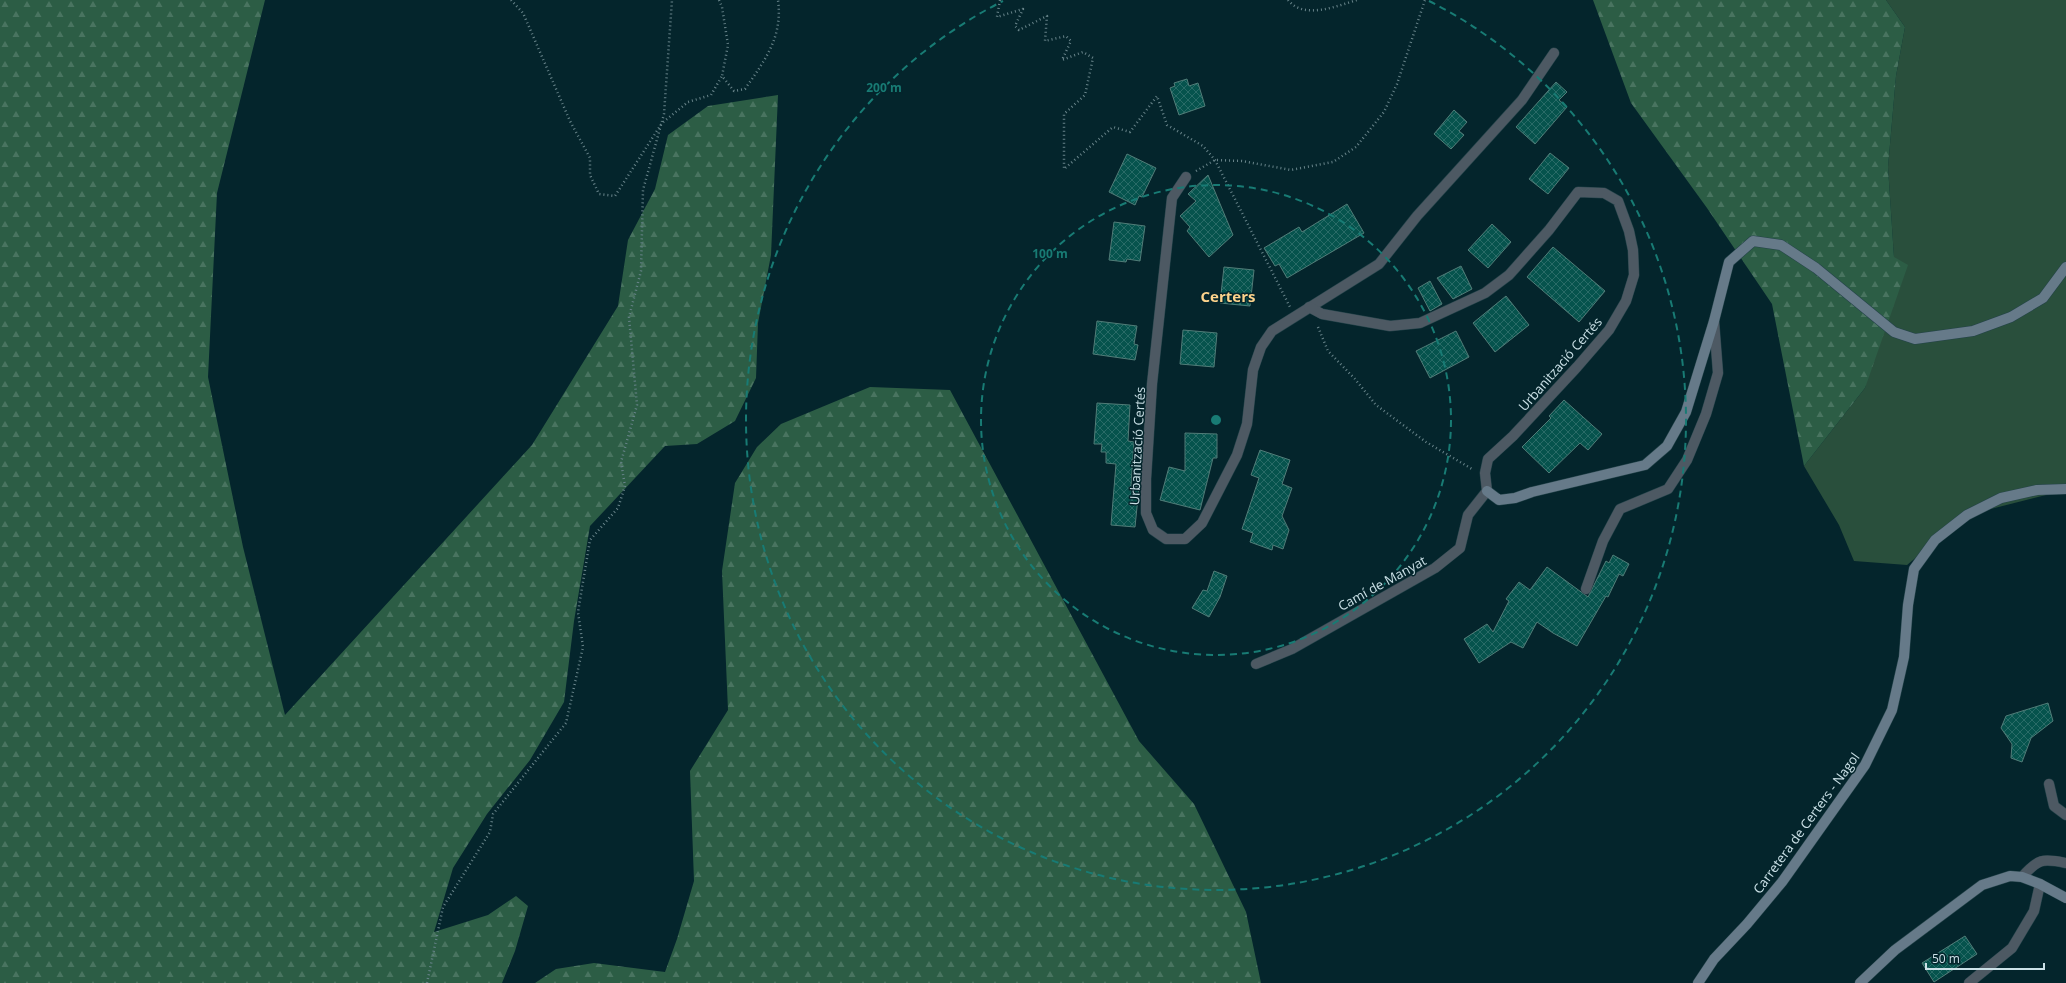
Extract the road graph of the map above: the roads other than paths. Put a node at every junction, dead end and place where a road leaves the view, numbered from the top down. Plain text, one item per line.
1 (1554, 53) dead end
2 (1186, 177) road end
3 (2066, 267) edge
4 (1309, 307) junction
5 (1714, 321) junction
6 (2066, 490) edge
7 (1487, 492) junction
8 (1586, 589) dead end
9 (1256, 664) dead end
10 (2049, 784) dead end
11 (2066, 815) edge
12 (2066, 863) edge
13 (2022, 877) junction
14 (2040, 884) junction
15 (2066, 898) edge
16 (1698, 983) edge
17 (1860, 983) edge
18 (1969, 983) edge

1 - 4 street, Urbanització Certés
2 - 4 street, Urbanització Certés
3 - 5 main road
4 - 7 street, Urbanització Certés
5 - 7 main road
5 - 8 street
6 - 16 main road, Carretera de Certers - Nagol
7 - 9 street, Camí de Manyat
10 - 11 street
12 - 13 street
13 - 14 main road
13 - 17 main road
14 - 15 main road
14 - 18 street

